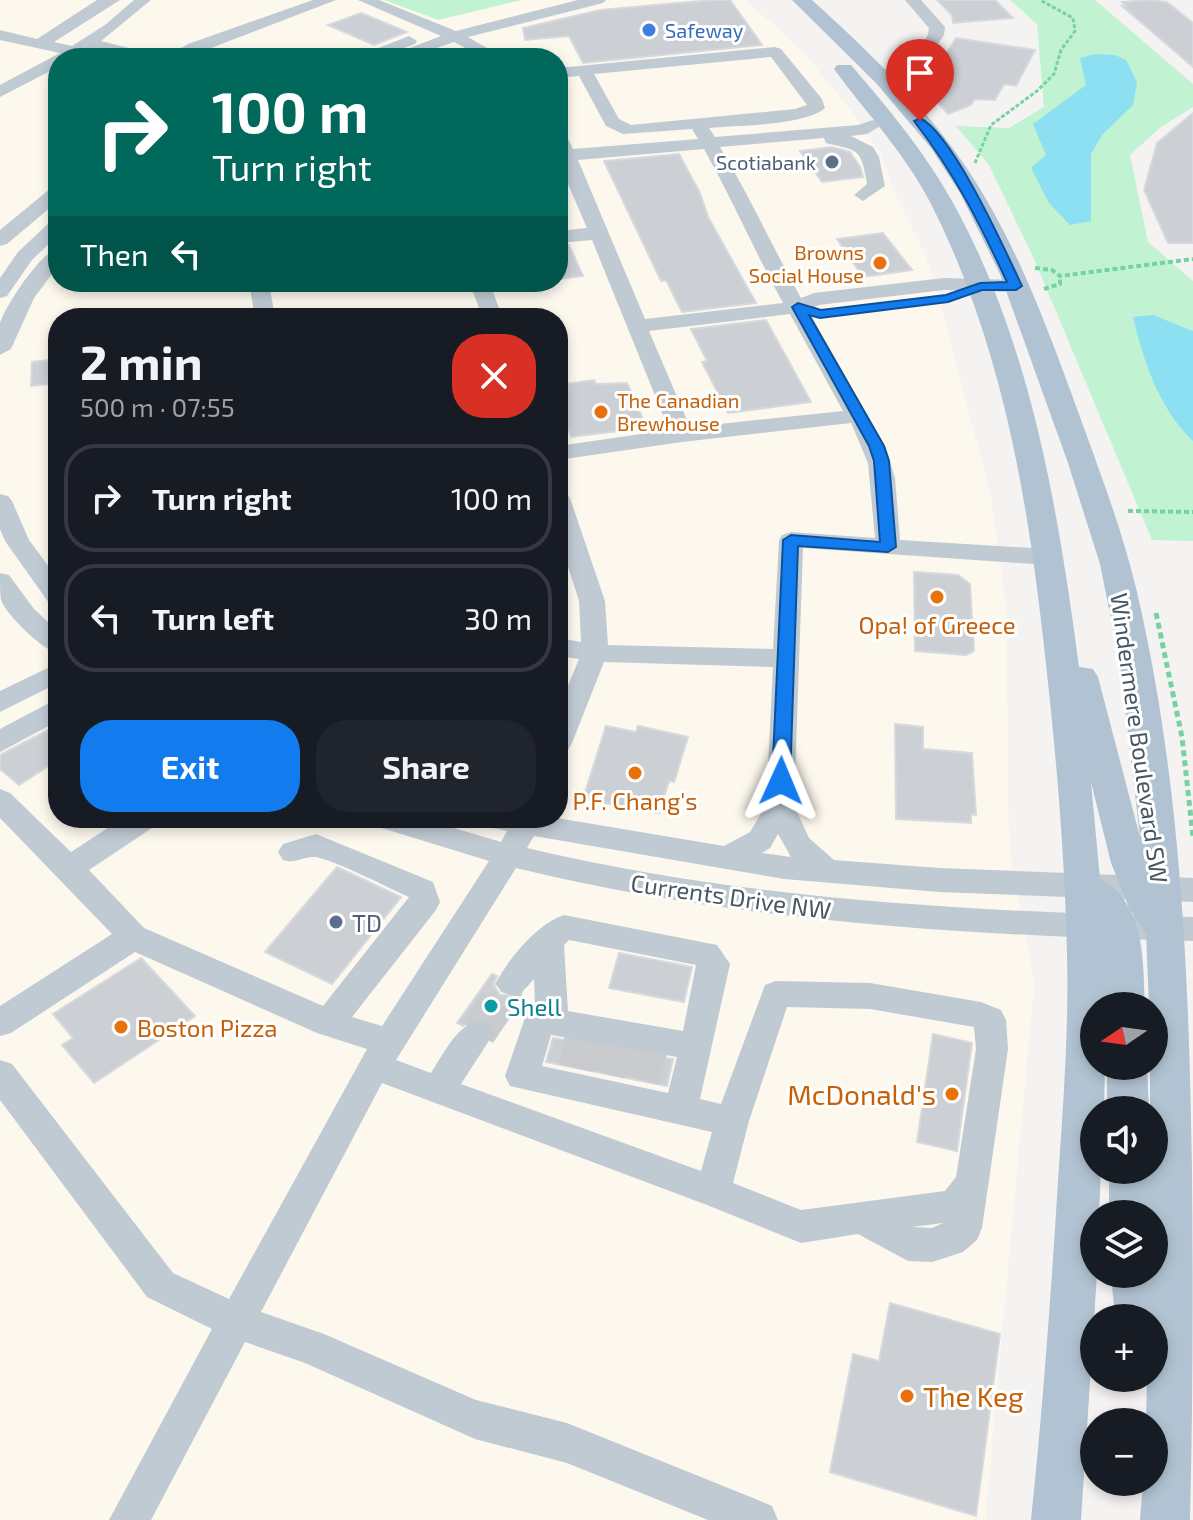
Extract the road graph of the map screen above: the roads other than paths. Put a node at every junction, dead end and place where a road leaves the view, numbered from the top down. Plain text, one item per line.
1 (143, 0) edge
2 (328, 0) edge
3 (366, 0) edge
4 (552, 0) edge
5 (598, 0) edge
6 (913, 0) edge
7 (103, 1) edge
8 (793, 5) edge
9 (925, 14) junction
10 (902, 16) dead end
11 (446, 33) junction
12 (0, 35) edge
13 (40, 44) junction
14 (51, 48) edge
15 (78, 48) edge
16 (192, 48) edge
17 (395, 48) edge
18 (414, 48) edge
19 (476, 48) edge
20 (48, 66) edge
21 (583, 69) junction
22 (568, 71) edge
23 (881, 75) junction
24 (0, 92) edge
25 (698, 124) junction
26 (881, 124) junction
27 (708, 143) junction
28 (568, 156) edge
29 (766, 156) dead end
30 (568, 166) edge
31 (863, 195) dead end
32 (48, 200) edge
33 (600, 233) junction
34 (48, 234) edge
35 (568, 236) edge
36 (0, 240) edge
37 (48, 266) edge
38 (1031, 281) junction
39 (980, 287) junction
40 (0, 292) edge
41 (798, 307) junction
42 (638, 326) junction
43 (1, 343) edge
44 (857, 416) junction
45 (682, 435) junction
46 (568, 452) edge
47 (0, 501) edge
48 (568, 528) edge
49 (888, 547) junction
50 (1048, 557) junction
51 (0, 581) edge
52 (48, 583) edge
53 (48, 636) edge
54 (1061, 646) junction
55 (568, 649) edge
56 (595, 653) junction
57 (785, 658) junction
58 (48, 677) edge
59 (0, 703) edge
60 (48, 713) edge
61 (568, 719) edge
62 (0, 742) edge
63 (0, 800) edge
64 (780, 805) junction
65 (130, 828) edge
66 (476, 828) edge
67 (521, 833) edge
68 (293, 852) dead end
69 (726, 859) junction
70 (69, 868) junction
71 (827, 872) junction
72 (1170, 904) edge
73 (1095, 913) junction
74 (133, 937) junction
75 (548, 940) junction
76 (512, 983) tunnel mouth
77 (1120, 992) edge
78 (552, 1021) junction
79 (0, 1023) edge
80 (328, 1023) junction
81 (478, 1033) tunnel mouth
82 (696, 1047) junction
83 (382, 1054) junction
84 (595, 1058) junction
85 (644, 1067) junction
86 (0, 1074) edge
87 (522, 1076) junction
88 (438, 1089) junction
89 (681, 1110) junction
90 (504, 1116) junction
91 (732, 1121) junction
92 (713, 1191) junction
93 (236, 1321) junction
94 (1159, 1392) edge
95 (1171, 1432) junction
96 (129, 1520) edge
97 (758, 1520) edge
98 (1056, 1520) edge
99 (1165, 1520) edge

1 - 15 street
2 - 16 street
3 - 11 street
4 - 11 street
5 - 11 street
6 - 9 street
7 - 13 street
8 - 23 main road, Windermere Boulevard SW
8 - 26 main road, Windermere Boulevard SW
9 - 10 street
9 - 23 street
11 - 17 street
11 - 18 street
11 - 19 street
12 - 13 street
13 - 14 street
20 - 24 street
21 - 22 street
21 - 25 street
21 - 25 street
23 - 38 main road, Windermere Boulevard SW
25 - 27 street
26 - 27 street
26 - 39 main road, Windermere Boulevard SW
27 - 28 street
27 - 41 street
29 - 31 street
30 - 33 street
32 - 36 street
33 - 35 street
33 - 42 street
34 - 40 street
37 - 43 street
38 - 39 street
38 - 72 main road, Windermere Boulevard SW
39 - 41 street
39 - 50 main road, Windermere Boulevard SW
41 - 42 street
41 - 44 street
42 - 45 street
44 - 45 street
44 - 49 street
45 - 46 street
47 - 52 street
48 - 56 street
49 - 50 street
49 - 57 street
50 - 54 main road, Windermere Boulevard SW
51 - 53 street
54 - 72 main road
54 - 73 main road, Windermere Boulevard SW
55 - 56 street
56 - 57 street
56 - 61 street
57 - 64 street
58 - 59 street
60 - 62 street
63 - 70 street
64 - 69 street
64 - 71 street
65 - 70 street
66 - 67 street, Currents Drive NW
67 - 69 street, Currents Drive NW
67 - 73 street, Currents Drive NW
67 - 83 street
68 - 80 street
69 - 71 street, Currents Drive NW
70 - 74 street
71 - 73 street, Currents Drive NW
72 - 73 street
72 - 73 street
72 - 95 main road, Windermere Boulevard SW
73 - 77 main road
73 - 98 main road, Windermere Boulevard SW
74 - 79 street
74 - 80 street
75 - 76 street
75 - 78 street
75 - 82 street
78 - 84 street
78 - 87 street
80 - 83 street
81 - 88 street
82 - 85 street
82 - 89 street
83 - 88 street
83 - 93 street
84 - 85 street
84 - 85 street
84 - 87 street
85 - 89 street
86 - 93 street
87 - 90 street
88 - 90 street
89 - 91 street
90 - 92 street
91 - 92 street
91 - 92 street
93 - 96 street
93 - 97 street
94 - 95 main road
95 - 99 main road, Windermere Boulevard SW

